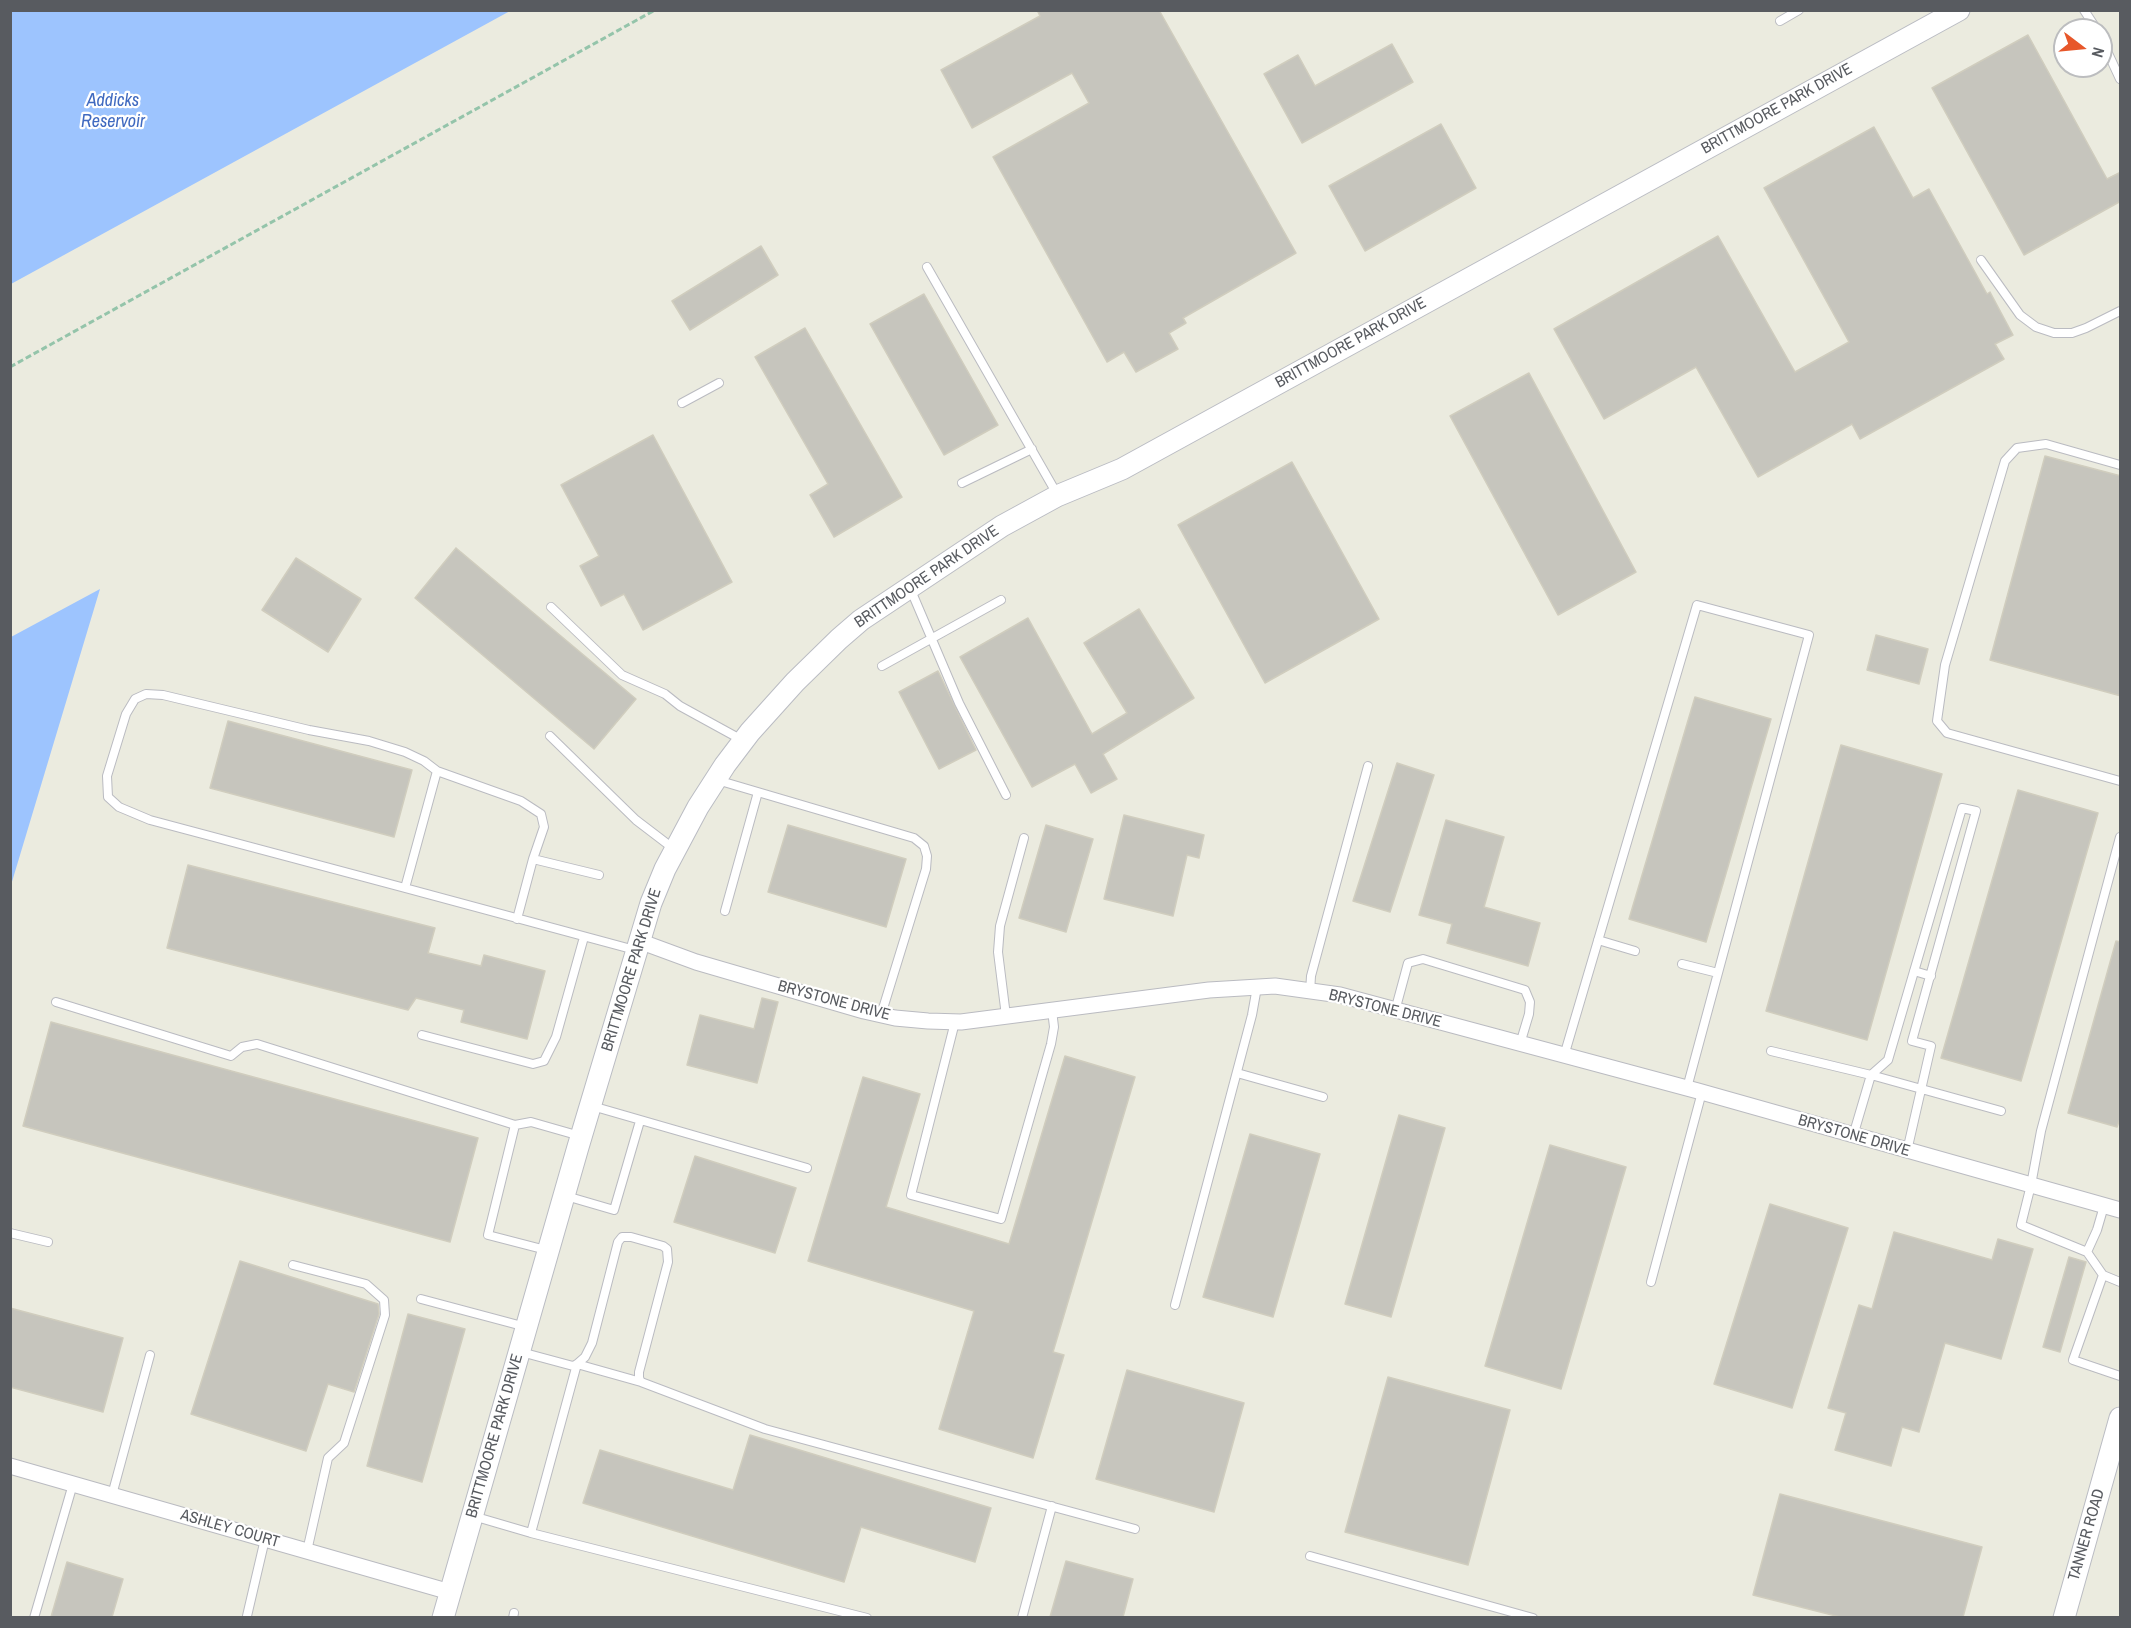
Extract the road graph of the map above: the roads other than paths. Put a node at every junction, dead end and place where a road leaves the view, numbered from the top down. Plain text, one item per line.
1 (1799, 10) edge
2 (1959, 10) edge
3 (1780, 21) dead end
4 (2113, 63) edge
5 (2121, 79) edge
6 (1981, 260) dead end
7 (927, 267) dead end
8 (2121, 311) edge
9 (719, 383) dead end
10 (682, 403) dead end
11 (1032, 449) junction
12 (2121, 465) edge
13 (962, 483) dead end
14 (1057, 496) junction
15 (910, 587) junction
16 (1001, 600) dead end
17 (551, 607) dead end
18 (932, 637) junction
19 (882, 666) dead end
20 (550, 736) dead end
21 (743, 741) junction
22 (1368, 766) dead end
23 (436, 771) junction
24 (715, 780) junction
25 (2121, 780) edge
26 (758, 792) junction
27 (1006, 795) dead end
28 (2121, 837) edge
29 (1024, 838) dead end
30 (675, 850) junction
31 (533, 858) junction
32 (599, 875) dead end
33 (405, 888) junction
34 (724, 911) dead end
35 (517, 919) junction
36 (584, 937) junction
37 (1598, 940) junction
38 (638, 946) junction
39 (1635, 951) dead end
40 (1683, 964) dead end
41 (1914, 971) junction
42 (1718, 973) junction
43 (1931, 976) junction
44 (1257, 987) junction
45 (1310, 992) junction
46 (56, 1002) dead end
47 (1052, 1010) junction
48 (1395, 1011) junction
49 (881, 1015) junction
50 (1006, 1016) junction
51 (955, 1022) junction
52 (422, 1035) dead end
53 (1520, 1044) junction
54 (1771, 1051) dead end
55 (1564, 1056) junction
56 (1237, 1073) junction
57 (1871, 1075) junction
58 (1921, 1089) junction
59 (1694, 1090) junction
60 (1323, 1097) dead end
61 (591, 1106) junction
62 (2001, 1111) dead end
63 (640, 1121) junction
64 (515, 1125) junction
65 (1853, 1136) junction
66 (581, 1137) junction
67 (1907, 1151) junction
68 (807, 1168) dead end
69 (2031, 1185) junction
70 (564, 1195) junction
71 (2104, 1206) junction
72 (2121, 1210) edge
73 (10, 1233) edge
74 (48, 1242) dead end
75 (549, 1251) junction
76 (2087, 1252) junction
77 (293, 1265) dead end
78 (2103, 1275) junction
79 (1651, 1282) dead end
80 (2121, 1282) edge
81 (421, 1299) dead end
82 (1175, 1305) dead end
83 (527, 1328) junction
84 (520, 1352) junction
85 (150, 1355) dead end
86 (577, 1364) junction
87 (2121, 1376) edge
88 (641, 1382) junction
89 (2121, 1418) edge
90 (10, 1466) edge
91 (73, 1484) junction
92 (112, 1495) junction
93 (1052, 1506) junction
94 (471, 1516) junction
95 (1135, 1529) dead end
96 (531, 1533) junction
97 (265, 1539) junction
98 (307, 1551) junction
99 (1310, 1556) dead end
100 (450, 1592) junction
101 (247, 1616) edge
102 (34, 1617) edge
103 (443, 1617) edge
104 (867, 1617) edge
105 (1022, 1617) edge
106 (1533, 1617) edge
107 (2064, 1617) edge

1 - 3 lane
2 - 14 street, BRITTMOORE PARK DRIVE
4 - 5 lane
6 - 8 lane
7 - 11 lane
9 - 10 lane
11 - 13 lane
11 - 14 lane
12 - 25 lane
14 - 15 street, BRITTMOORE PARK DRIVE
15 - 18 lane
15 - 21 street, BRITTMOORE PARK DRIVE
16 - 18 lane
17 - 21 lane
18 - 19 lane
18 - 27 lane
20 - 30 lane
21 - 24 street, BRITTMOORE PARK DRIVE
22 - 45 lane
23 - 31 lane
23 - 33 lane
23 - 33 lane
24 - 26 lane
24 - 30 street, BRITTMOORE PARK DRIVE
26 - 34 lane
26 - 49 lane
28 - 69 lane
29 - 50 lane
30 - 38 street, BRITTMOORE PARK DRIVE
31 - 32 lane
31 - 35 lane
33 - 35 lane
35 - 36 lane
36 - 38 lane
36 - 52 lane
37 - 39 lane
37 - 42 lane
37 - 55 lane
38 - 49 street, BRYSTONE DRIVE
38 - 61 street, BRITTMOORE PARK DRIVE
40 - 42 lane
41 - 43 lane
41 - 43 lane
41 - 57 lane
42 - 59 lane
43 - 58 lane
44 - 45 street, BRYSTONE DRIVE
44 - 47 street, BRYSTONE DRIVE
44 - 56 lane
45 - 48 street, BRYSTONE DRIVE
46 - 64 lane
47 - 50 street, BRYSTONE DRIVE
47 - 51 lane
48 - 53 street, BRYSTONE DRIVE
48 - 53 lane
49 - 51 street, BRYSTONE DRIVE
50 - 51 street, BRYSTONE DRIVE
53 - 55 street, BRYSTONE DRIVE
54 - 57 lane
55 - 59 street, BRYSTONE DRIVE
56 - 60 lane
56 - 82 lane
57 - 58 lane
57 - 65 lane
58 - 62 lane
58 - 67 lane
59 - 65 street, BRYSTONE DRIVE
59 - 79 lane
61 - 63 lane
61 - 66 street, BRITTMOORE PARK DRIVE
63 - 68 lane
63 - 70 lane
64 - 66 lane
64 - 75 lane
65 - 67 street, BRYSTONE DRIVE
66 - 70 street, BRITTMOORE PARK DRIVE
67 - 69 street, BRYSTONE DRIVE
69 - 71 street, BRYSTONE DRIVE
69 - 76 lane
70 - 75 street, BRITTMOORE PARK DRIVE
71 - 72 street, BRYSTONE DRIVE
71 - 76 lane
73 - 74 lane
75 - 83 street, BRITTMOORE PARK DRIVE
76 - 78 lane
77 - 98 lane
78 - 80 lane
78 - 87 lane
81 - 83 lane
83 - 84 street, BRITTMOORE PARK DRIVE
84 - 86 lane
84 - 94 street, BRITTMOORE PARK DRIVE
85 - 92 lane
86 - 88 lane
86 - 88 lane
86 - 96 lane
88 - 93 lane
89 - 107 street, TANNER ROAD
90 - 91 street, ASHLEY COURT
91 - 92 street, ASHLEY COURT
91 - 102 lane
92 - 97 street, ASHLEY COURT
93 - 95 lane
93 - 105 lane
94 - 96 lane
94 - 100 street, BRITTMOORE PARK DRIVE
96 - 104 lane
97 - 98 street, ASHLEY COURT
97 - 101 lane
98 - 100 street, ASHLEY COURT
99 - 106 lane
100 - 103 street, BRITTMOORE PARK DRIVE

